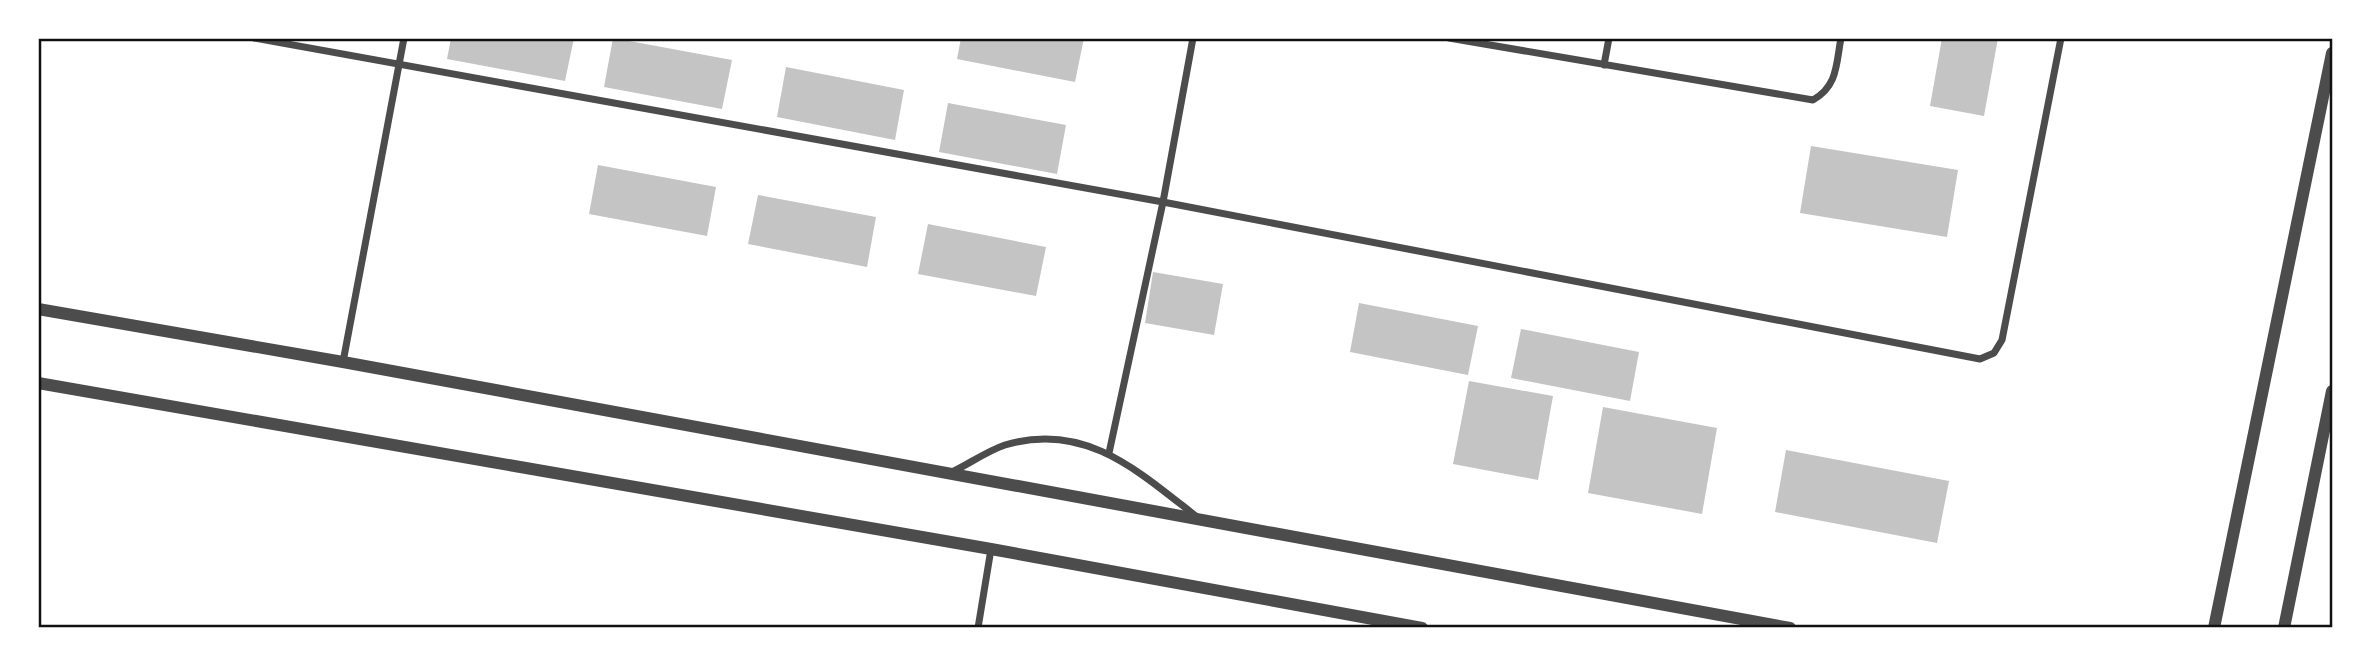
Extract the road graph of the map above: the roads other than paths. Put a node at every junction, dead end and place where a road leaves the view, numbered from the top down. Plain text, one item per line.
1 (404, 38) edge
2 (1194, 38) edge
3 (1449, 38) edge
4 (1609, 38) edge
5 (1841, 38) edge
6 (2061, 38) edge
7 (255, 39) edge
8 (2333, 53) edge
9 (400, 65) junction
10 (1604, 65) junction
11 (1163, 202) junction
12 (38, 309) edge
13 (344, 362) junction
14 (38, 383) edge
15 (2333, 391) edge
16 (1109, 453) junction
17 (950, 473) junction
18 (1200, 519) junction
19 (991, 549) junction
20 (978, 628) edge
21 (1422, 628) edge
22 (1790, 628) edge
23 (2214, 628) edge
24 (2284, 628) edge

1 - 9 street
2 - 11 street
3 - 10 street
4 - 10 street
5 - 10 street
6 - 11 street
7 - 9 street
8 - 23 street
9 - 11 street
9 - 13 street
11 - 16 street
12 - 13 street
13 - 17 street
14 - 19 street
15 - 24 street
16 - 17 street
16 - 18 street
17 - 18 street
18 - 22 street
19 - 20 street
19 - 21 street

